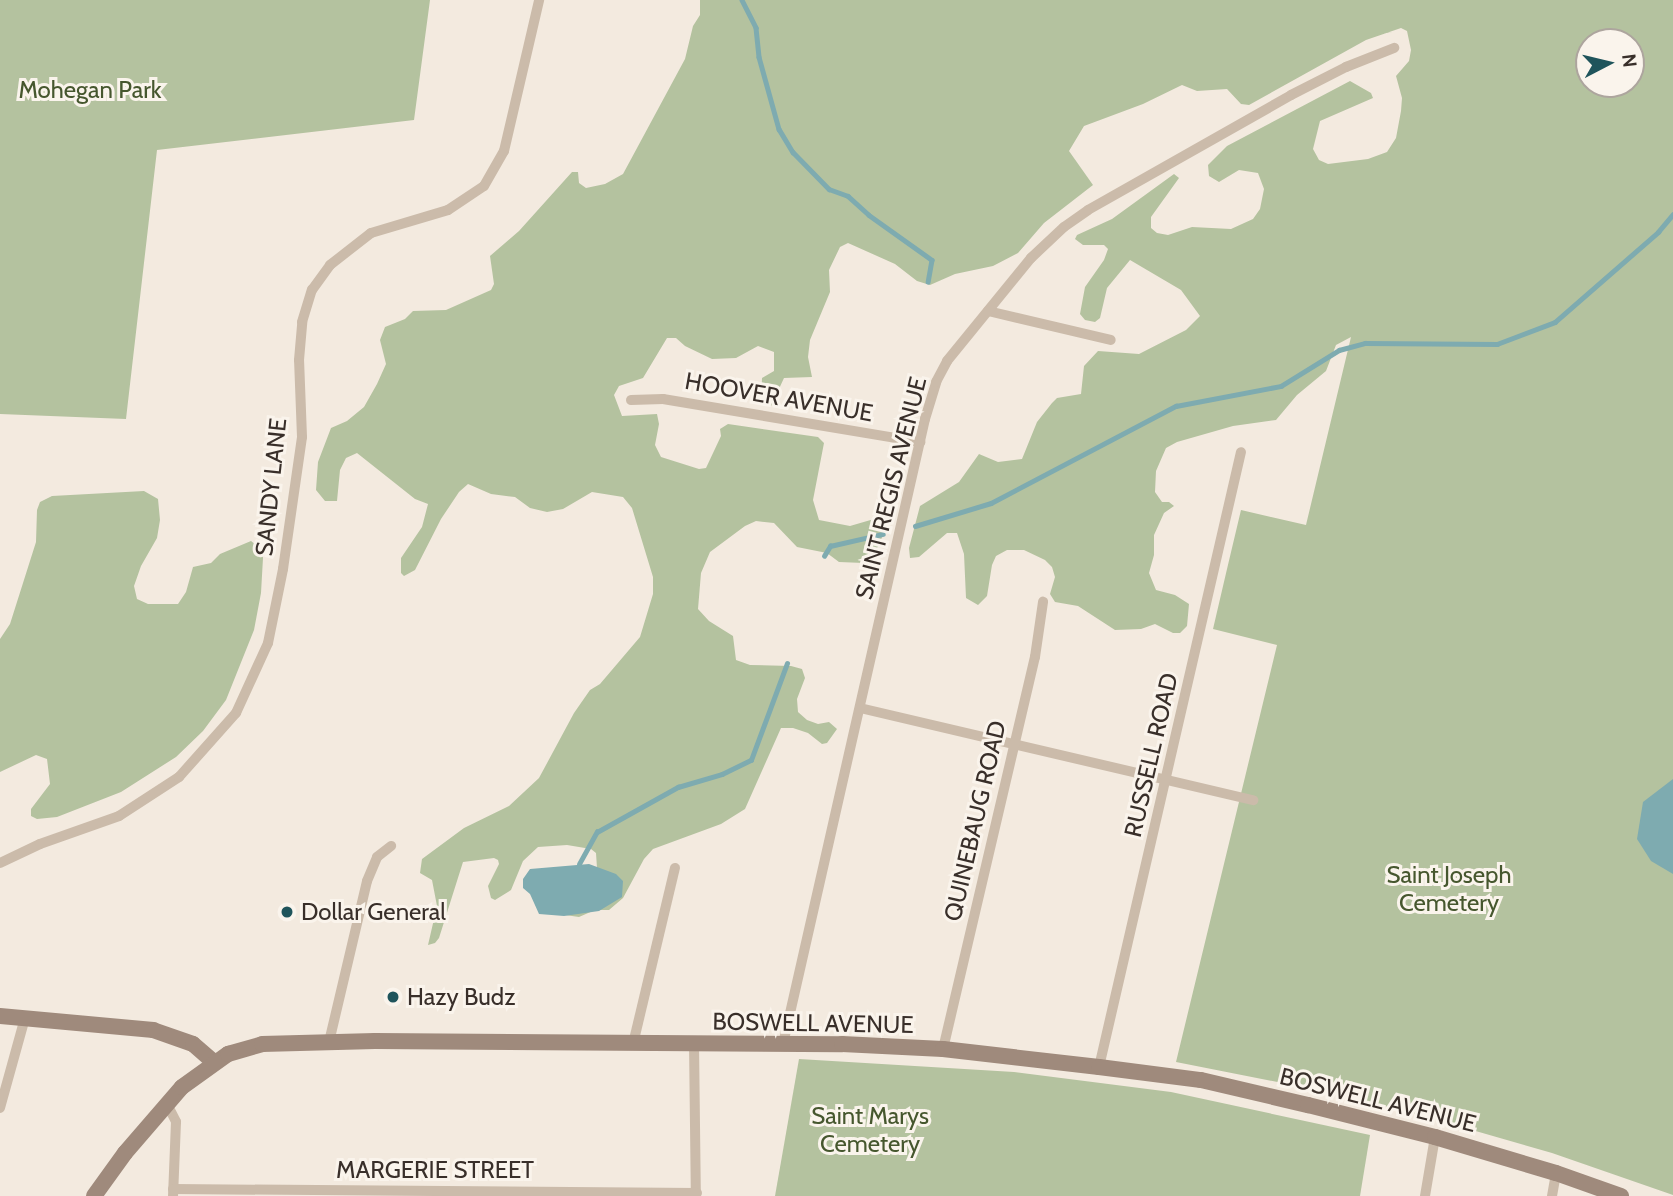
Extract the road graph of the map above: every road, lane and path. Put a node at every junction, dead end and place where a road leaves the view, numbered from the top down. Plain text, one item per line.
1 (539, 0) edge
2 (1394, 48) dead end
3 (988, 311) junction
4 (1111, 340) dead end
5 (631, 400) dead end
6 (920, 443) junction
7 (1241, 452) dead end
8 (1043, 602) dead end
9 (860, 708) junction
10 (1015, 744) junction
11 (1166, 780) junction
12 (1253, 800) dead end
13 (391, 846) dead end
14 (0, 863) edge
15 (675, 868) dead end
16 (0, 1016) edge
17 (25, 1018) junction
18 (329, 1042) junction
19 (633, 1044) junction
20 (694, 1044) junction
21 (783, 1044) junction
22 (943, 1049) junction
23 (214, 1062) junction
24 (1099, 1067) junction
25 (167, 1104) junction
26 (0, 1108) edge
27 (1436, 1137) junction
28 (1556, 1173) junction
29 (173, 1193) edge
30 (697, 1194) edge
31 (94, 1196) edge
32 (1425, 1196) edge
33 (1552, 1196) edge
34 (1621, 1196) edge

1 - 14 street, SANDY LANE
2 - 3 street, SAINT REGIS AVENUE
3 - 4 street
3 - 6 street, SAINT REGIS AVENUE
5 - 6 street, HOOVER AVENUE
6 - 9 street, SAINT REGIS AVENUE
7 - 11 street, RUSSELL ROAD
8 - 10 street, QUINEBAUG ROAD
9 - 10 street
9 - 21 street, SAINT REGIS AVENUE
10 - 11 street
10 - 22 street, QUINEBAUG ROAD
11 - 12 street
11 - 24 street, RUSSELL ROAD
13 - 18 street
15 - 19 street
16 - 17 main road
17 - 23 main road
17 - 26 street
18 - 19 main road, BOSWELL AVENUE
18 - 23 main road, BOSWELL AVENUE
19 - 20 main road, BOSWELL AVENUE
20 - 21 main road, BOSWELL AVENUE
20 - 30 street
21 - 22 main road, BOSWELL AVENUE
22 - 24 main road, BOSWELL AVENUE
23 - 25 main road, BOSWELL AVENUE
24 - 27 main road, BOSWELL AVENUE
25 - 29 street
25 - 31 main road, BOSWELL AVENUE
27 - 28 main road, BOSWELL AVENUE
27 - 32 street
28 - 33 street
28 - 34 main road, BOSWELL AVENUE
29 - 30 street, MARGERIE STREET

